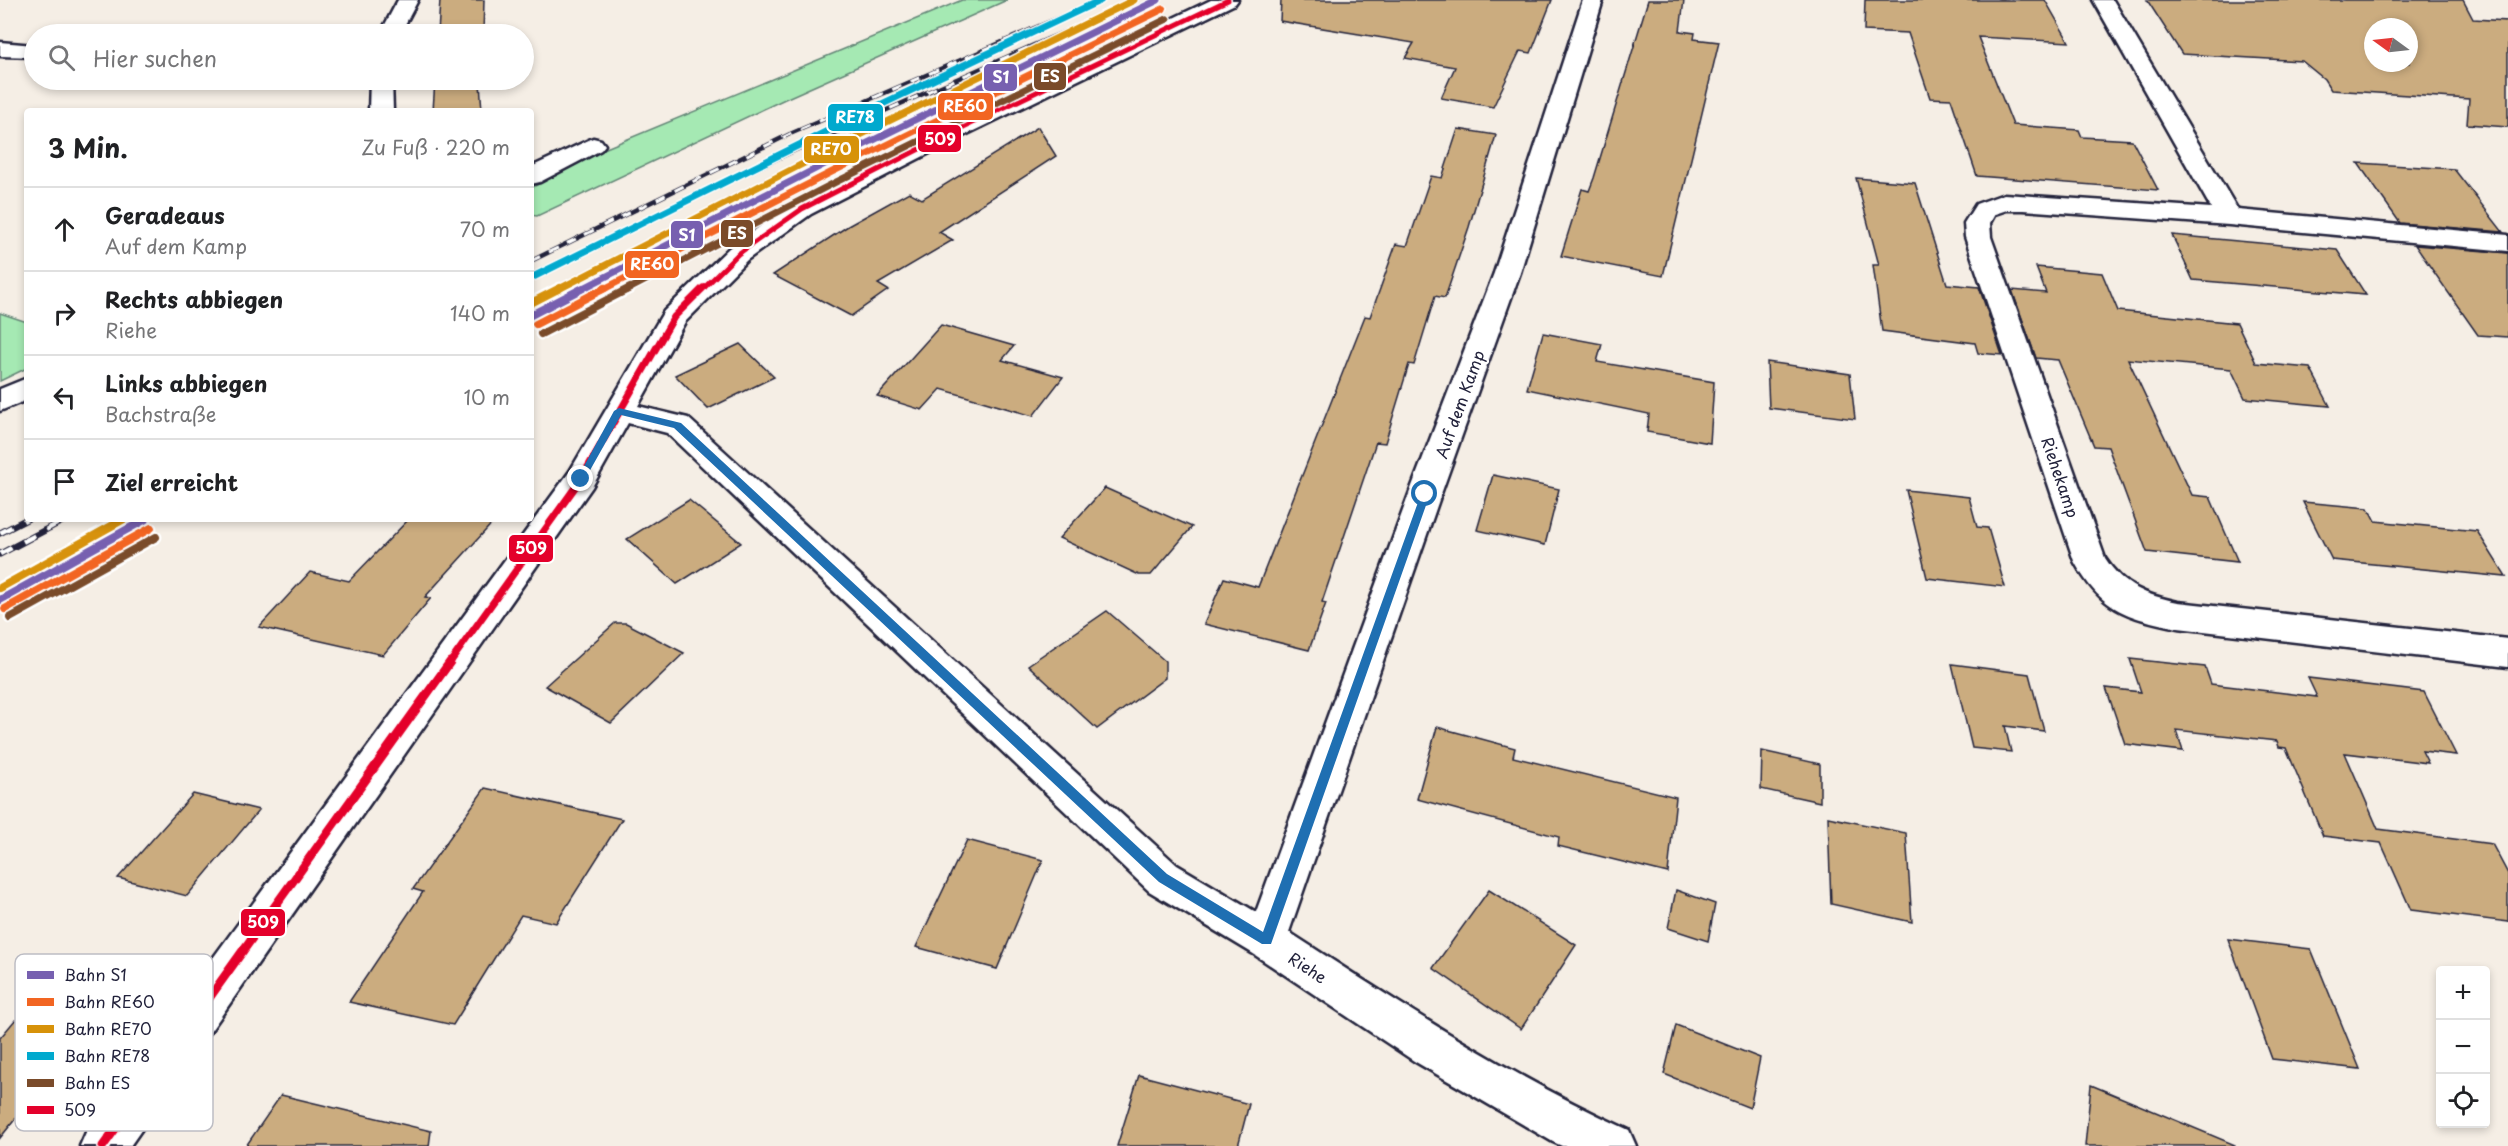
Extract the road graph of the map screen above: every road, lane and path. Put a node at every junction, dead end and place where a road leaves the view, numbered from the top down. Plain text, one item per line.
1 (408, 0) edge
2 (1228, 0) edge
3 (1593, 0) edge
4 (2103, 0) edge
5 (395, 24) edge
6 (0, 49) edge
7 (24, 50) edge
8 (381, 90) edge
9 (381, 108) edge
10 (593, 145) dead end
11 (534, 175) edge
12 (2229, 217) junction
13 (2508, 243) edge
14 (24, 389) edge
15 (0, 401) edge
16 (619, 411) junction
17 (2508, 653) edge
18 (1266, 940) junction
19 (213, 993) edge
20 (114, 1131) edge
21 (103, 1146) edge
22 (1613, 1146) edge

1 - 5 street
2 - 16 street
3 - 18 street, Auf dem Kamp
4 - 12 street
6 - 7 street
8 - 9 street
10 - 11 street
12 - 13 street, Riehekamp
12 - 17 street, Riehekamp
14 - 15 street
16 - 18 street, Riehe
16 - 19 street
18 - 22 street, Riehe
20 - 21 street

